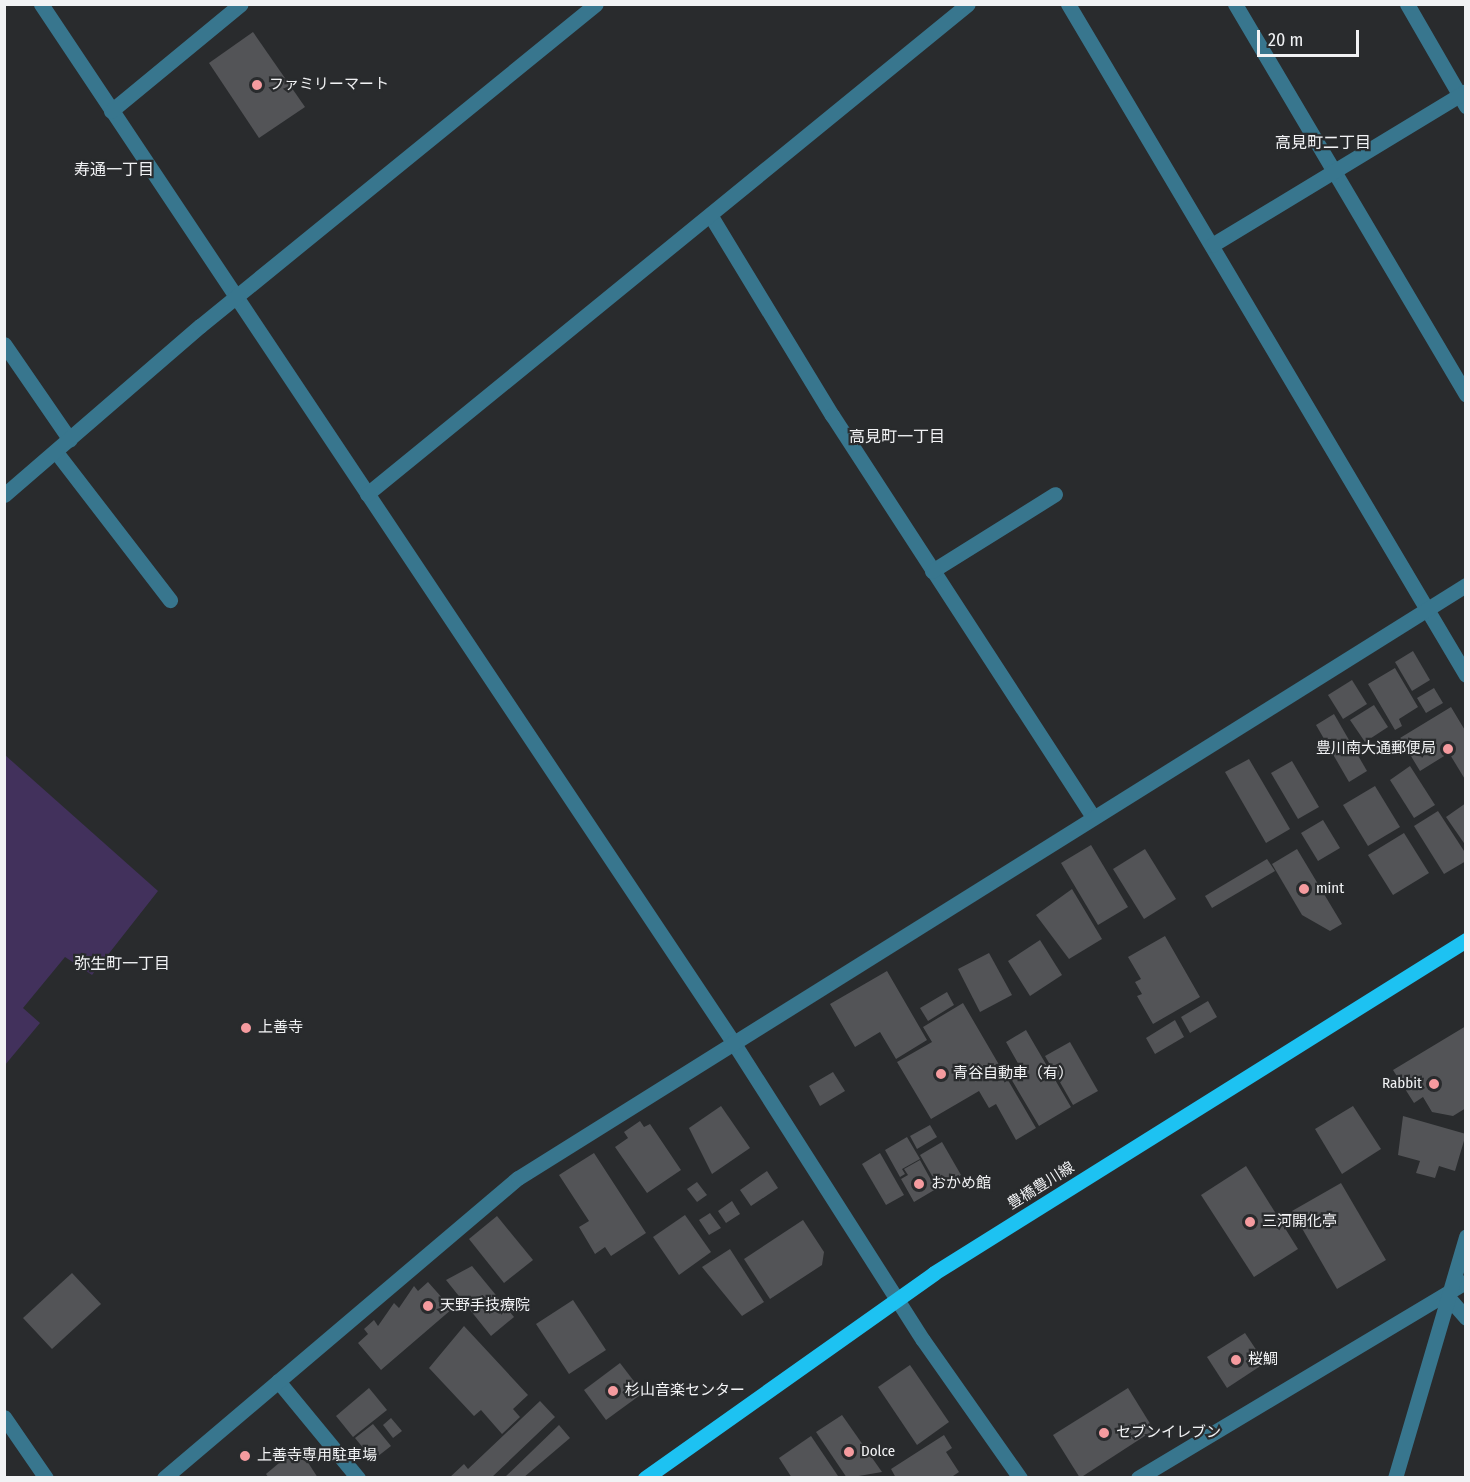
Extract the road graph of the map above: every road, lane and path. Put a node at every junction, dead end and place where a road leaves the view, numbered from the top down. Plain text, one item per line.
1 (41, 4) edge
2 (241, 4) edge
3 (596, 4) edge
4 (968, 4) edge
5 (1068, 4) edge
6 (1235, 4) edge
7 (1407, 4) edge
8 (1463, 97) edge
9 (111, 111) junction
10 (1334, 170) junction
11 (712, 218) junction
12 (1212, 245) junction
13 (233, 298) junction
14 (4, 344) edge
15 (1466, 395) edge
16 (70, 440) junction
17 (56, 452) junction
18 (367, 494) junction
19 (1055, 494) dead end
20 (4, 495) edge
21 (932, 571) junction
22 (1466, 585) edge
23 (170, 600) dead end
24 (1428, 609) junction
25 (1466, 675) edge
26 (1092, 815) junction
27 (1466, 940) edge
28 (733, 1042) junction
29 (1466, 1236) edge
30 (1466, 1282) edge
31 (1447, 1296) junction
32 (897, 1299) junction
33 (1466, 1318) edge
34 (278, 1381) junction
35 (4, 1418) edge
36 (46, 1478) edge
37 (164, 1478) edge
38 (358, 1478) edge
39 (645, 1478) edge
40 (1020, 1478) edge
41 (1138, 1478) edge
42 (1395, 1478) edge

1 - 9 street
2 - 9 street
3 - 13 street
4 - 11 street
5 - 12 street
6 - 10 street
7 - 8 street
8 - 10 street
9 - 13 street
10 - 12 street
10 - 15 street
11 - 18 street
11 - 21 street
12 - 24 street
13 - 16 street
13 - 18 street
14 - 16 street
16 - 17 street
17 - 20 street
17 - 23 street
18 - 28 street
19 - 21 street
21 - 26 street
22 - 24 street
24 - 25 street
24 - 26 street
26 - 28 street
27 - 32 main road, 豊橋豊川線
28 - 32 street
28 - 34 street
29 - 31 street
30 - 31 street
31 - 33 street
31 - 41 street
31 - 42 street
32 - 39 main road, 豊橋豊川線
32 - 40 street
34 - 37 street
34 - 38 street
35 - 36 street

